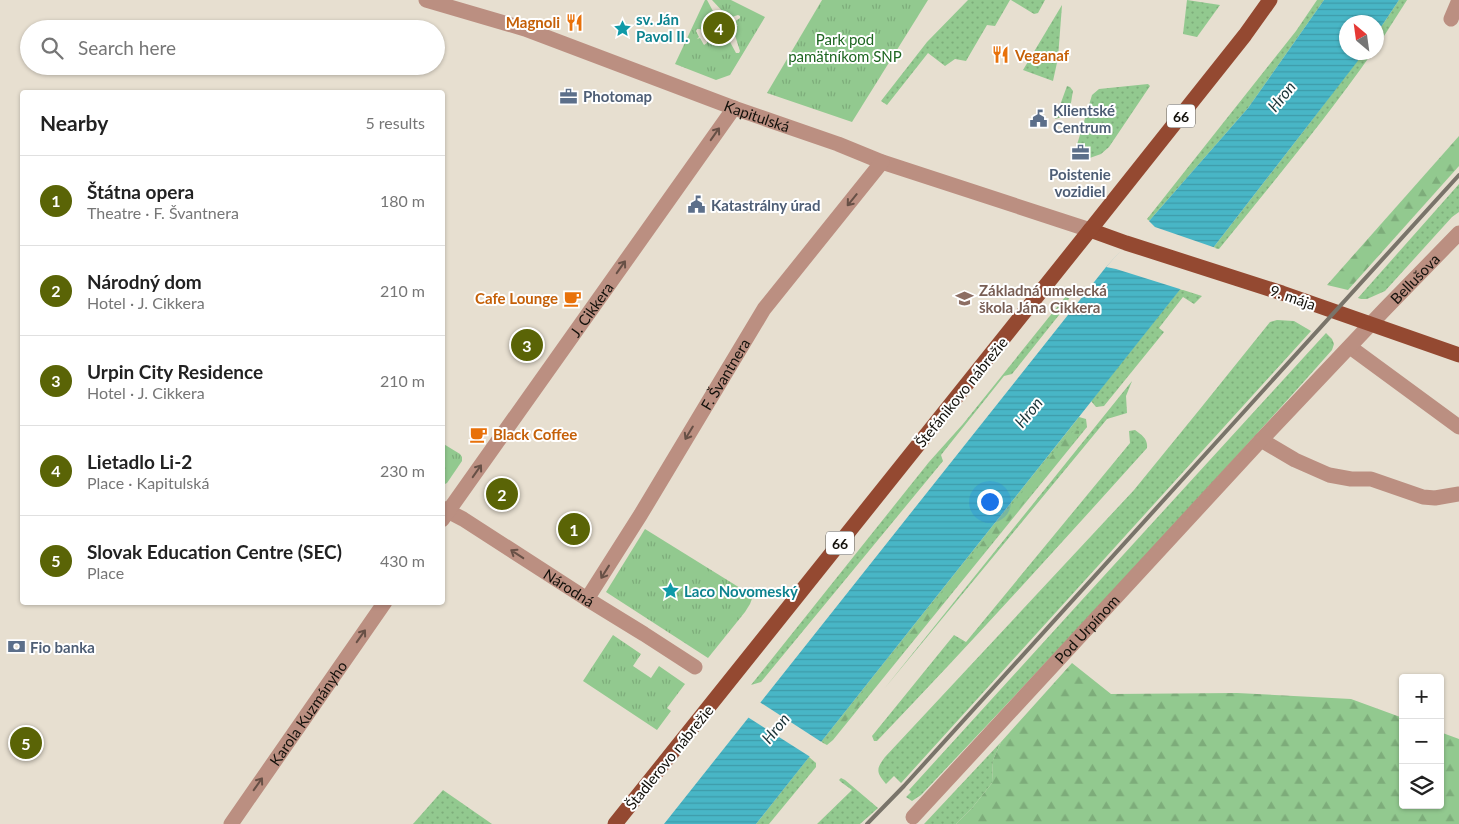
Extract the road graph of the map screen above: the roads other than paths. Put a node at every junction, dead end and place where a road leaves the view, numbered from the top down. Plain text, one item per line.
1 (426, 0) edge
2 (1270, 0) edge
3 (1459, 0) edge
4 (1451, 19) dead end
5 (734, 108) junction
6 (882, 162) junction
7 (1090, 230) junction
8 (1459, 233) edge
9 (1370, 324) junction
10 (1350, 347) junction
11 (1459, 355) edge
12 (1459, 426) edge
13 (1262, 440) junction
14 (1459, 494) edge
15 (445, 513) edge
16 (587, 599) junction
17 (383, 605) edge
18 (695, 667) dead end
19 (724, 689) joint
20 (913, 817) dead end
21 (231, 824) edge
22 (615, 824) edge

1 - 5 street, Kapitulská
2 - 7 main road, Štefánikovo nábrežie / 66
3 - 4 street
5 - 6 street, Kapitulská
15 -> 5 street, J. Cikkera
6 - 7 street, Kapitulská
6 -> 16 street, F. Švantnera
7 - 9 main road, 9. mája
7 - 19 main road, Štefánikovo nábrežie / 66
8 - 9 street, Bellušova
9 - 10 street, Pod Urpínom
9 - 11 main road, 9. mája
10 - 12 street
10 - 13 street, Pod Urpínom
13 - 14 street
13 - 20 street, Pod Urpínom
16 -> 15 street, Národná
16 - 18 street, Národná
21 -> 17 street, Karola Kuzmányho
19 - 22 main road, Štadlerovo nábrežie / 66

